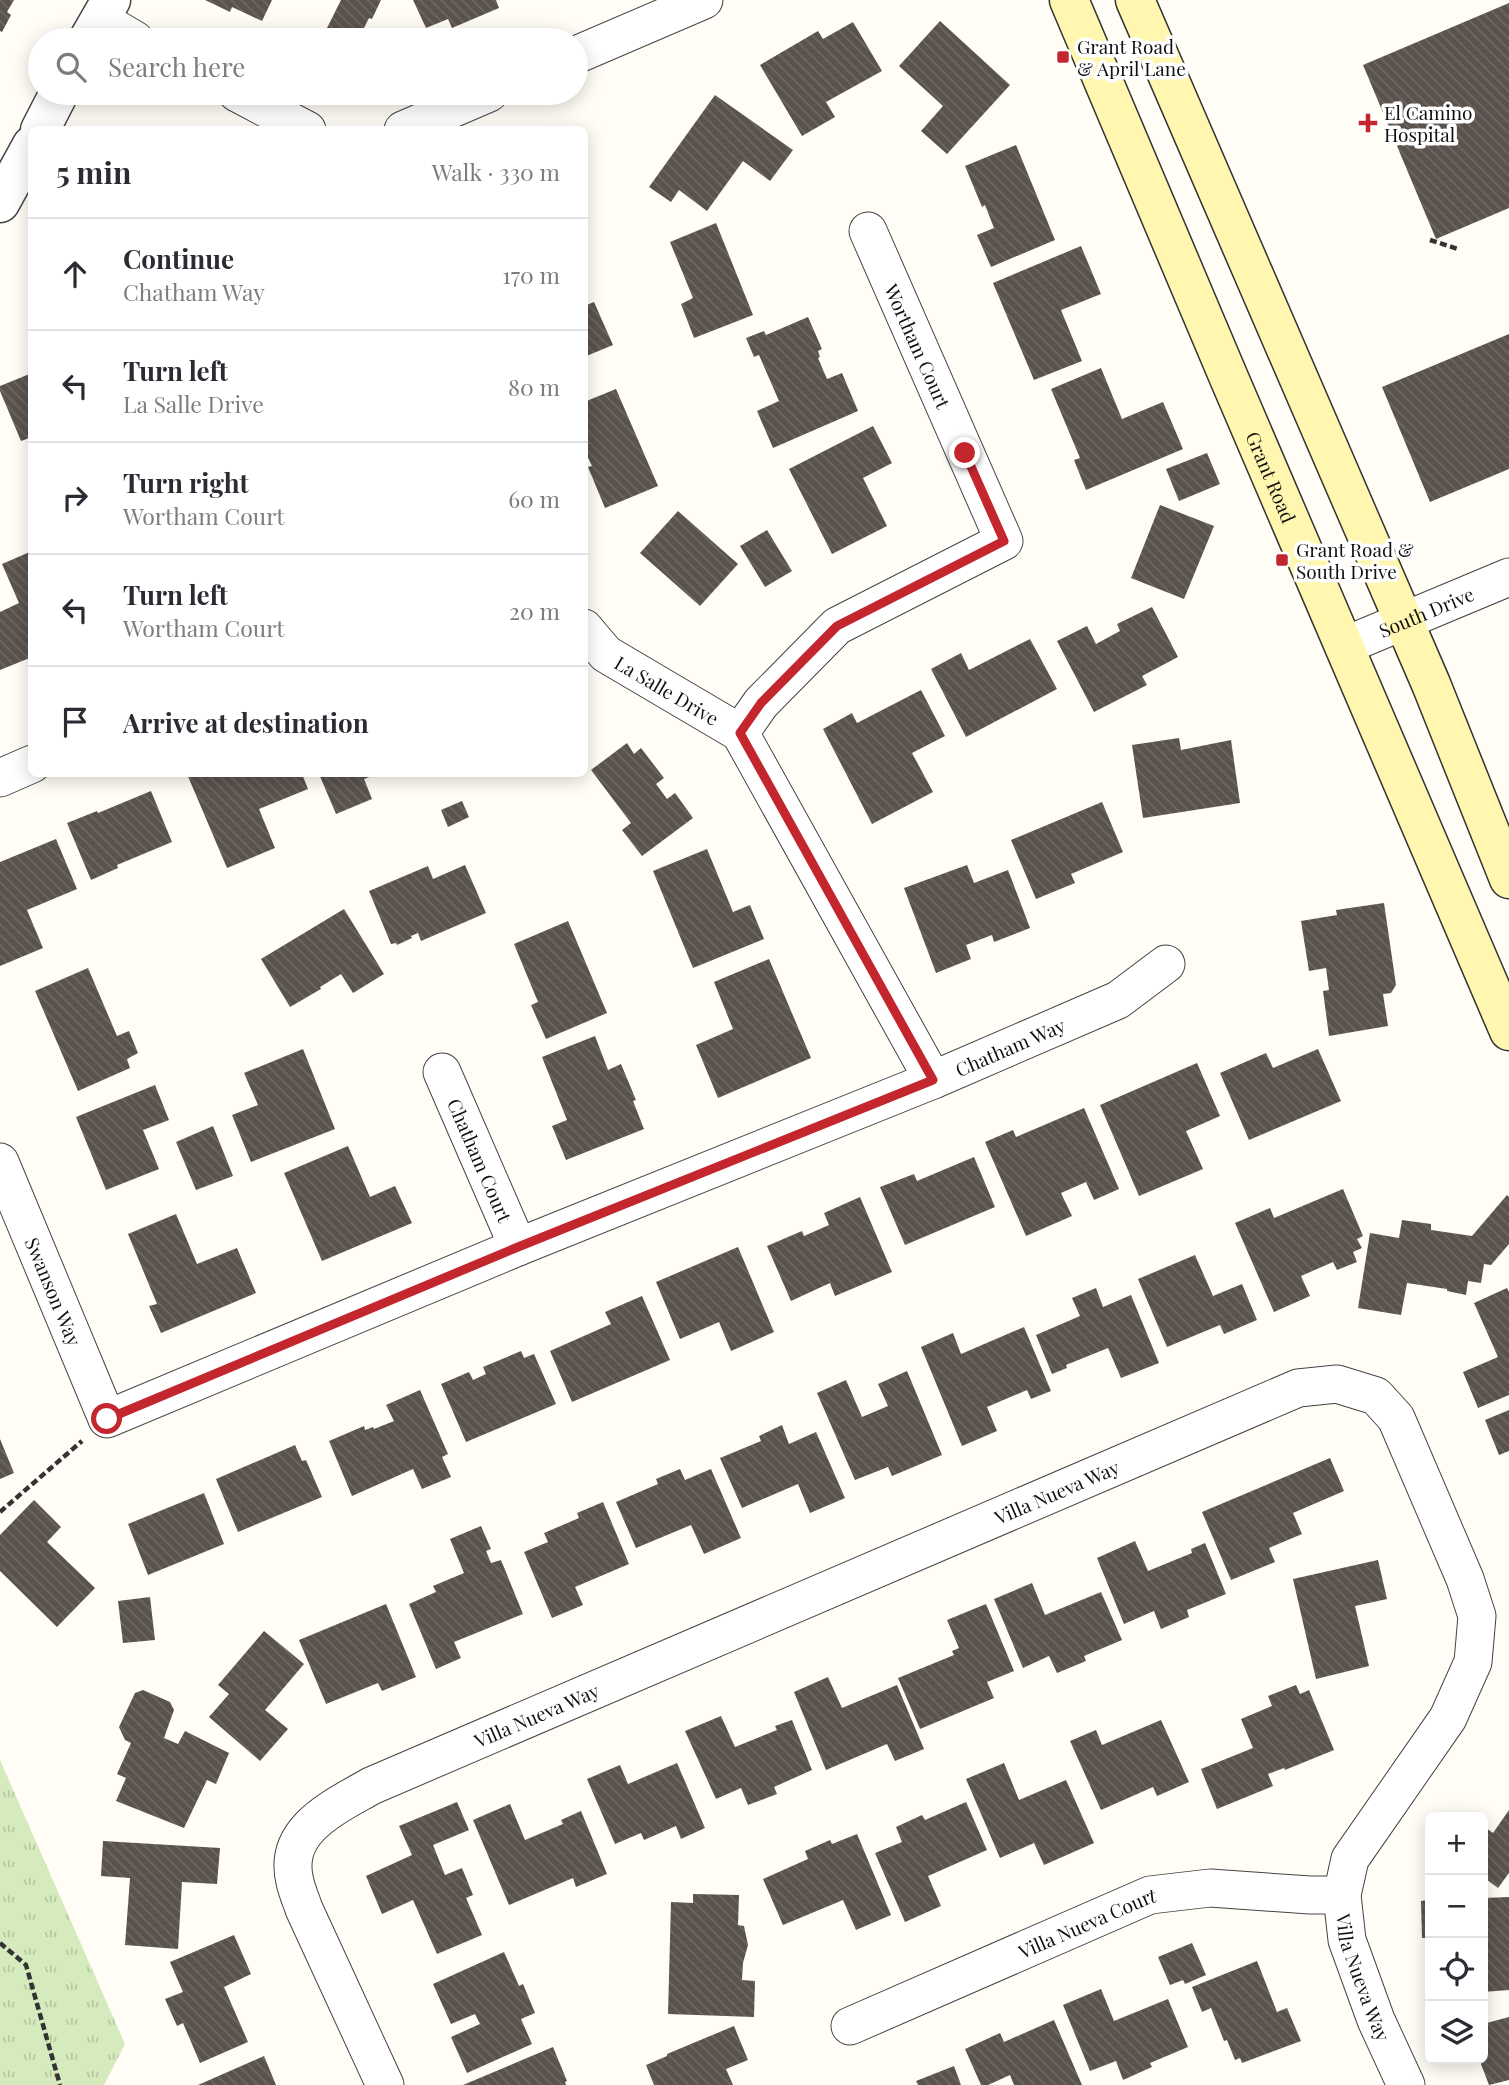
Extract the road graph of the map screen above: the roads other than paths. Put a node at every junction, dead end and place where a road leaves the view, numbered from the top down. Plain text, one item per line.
1 (704, 0) edge
2 (1069, 0) edge
3 (1135, 0) edge
4 (588, 50) edge
5 (53, 105) edge
6 (260, 105) edge
7 (461, 105) edge
8 (42, 126) edge
9 (299, 126) edge
10 (412, 126) edge
11 (28, 152) edge
12 (0, 203) edge
13 (868, 231) dead end
14 (1509, 577) edge
15 (1403, 621) junction
16 (588, 633) edge
17 (1344, 646) junction
18 (740, 733) junction
19 (28, 766) edge
20 (0, 778) edge
21 (1509, 879) edge
22 (1166, 964) dead end
23 (1509, 1031) edge
24 (442, 1072) dead end
25 (933, 1080) junction
26 (0, 1162) edge
27 (518, 1247) junction
28 (107, 1419) joint
29 (1342, 1895) junction
30 (850, 2026) dead end
31 (384, 2085) edge
32 (1406, 2085) edge

1 - 4 street
2 - 17 main road, Grant Road
3 - 15 main road
5 - 8 street
6 - 9 street
7 - 10 street
11 - 12 street
13 - 18 street, Wortham Court
14 - 15 street, South Drive
15 - 17 street, South Drive
15 - 21 main road
16 - 18 street, La Salle Drive
17 - 23 main road, Grant Road
18 - 25 street, La Salle Drive
19 - 20 street
22 - 25 street, Chatham Way
24 - 27 street, Chatham Court
25 - 27 street, Chatham Way
26 - 28 street, Swanson Way
27 - 28 street, Chatham Way
29 - 30 street, Villa Nueva Court
29 - 31 street, Villa Nueva Way
29 - 32 street, Villa Nueva Way

